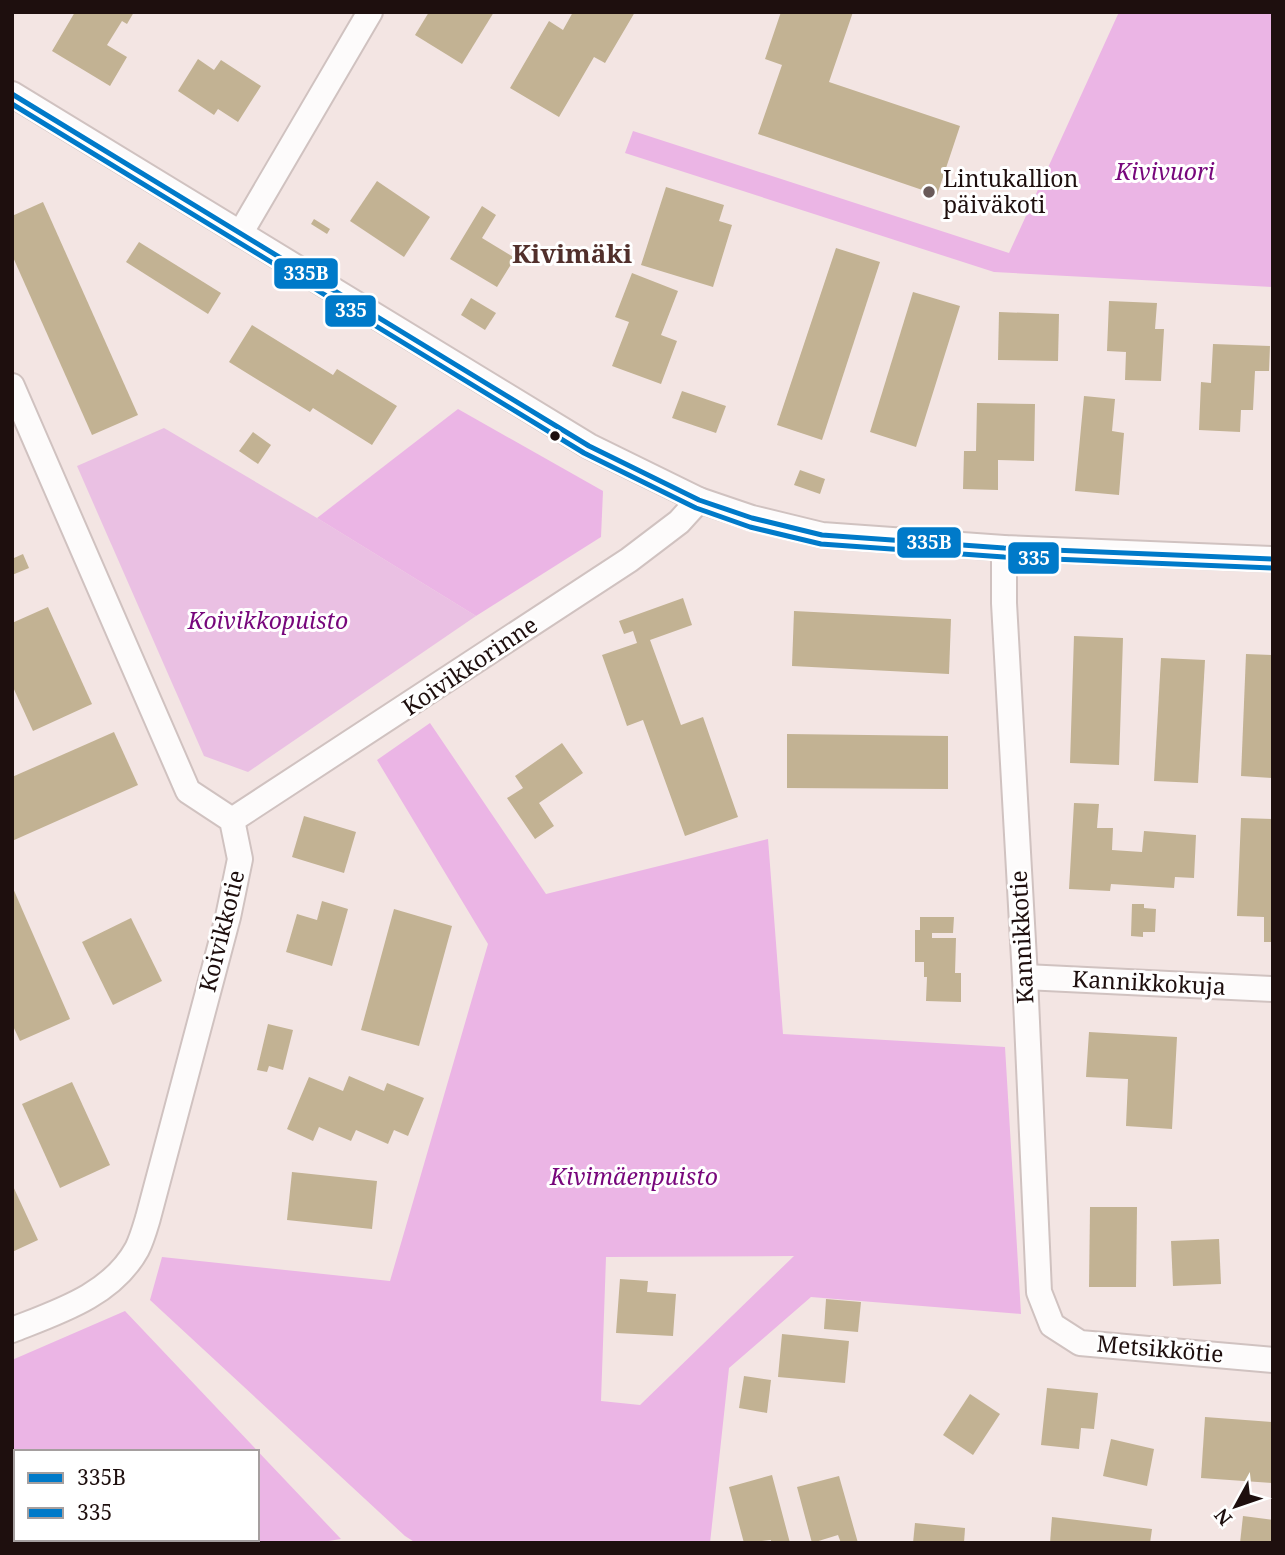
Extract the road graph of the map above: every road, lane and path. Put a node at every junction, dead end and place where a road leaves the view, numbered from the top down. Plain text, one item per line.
1 (370, 12) edge
2 (12, 94) edge
3 (240, 234) junction
4 (12, 386) edge
5 (699, 500) junction
6 (1004, 548) junction
7 (1273, 559) edge
8 (232, 820) junction
9 (1025, 977) junction
10 (1273, 989) edge
11 (1052, 1325) joint
12 (12, 1330) edge
13 (1273, 1360) edge

1 - 3 street
2 - 3 street
3 - 5 street
4 - 8 street
5 - 6 street
5 - 8 street, Koivikkorinne
6 - 7 street
6 - 9 street, Kannikkotie
8 - 12 street, Koivikkotie
9 - 10 street, Kannikkokuja
9 - 11 street, Kannikkotie
11 - 13 street, Metsikkötie

